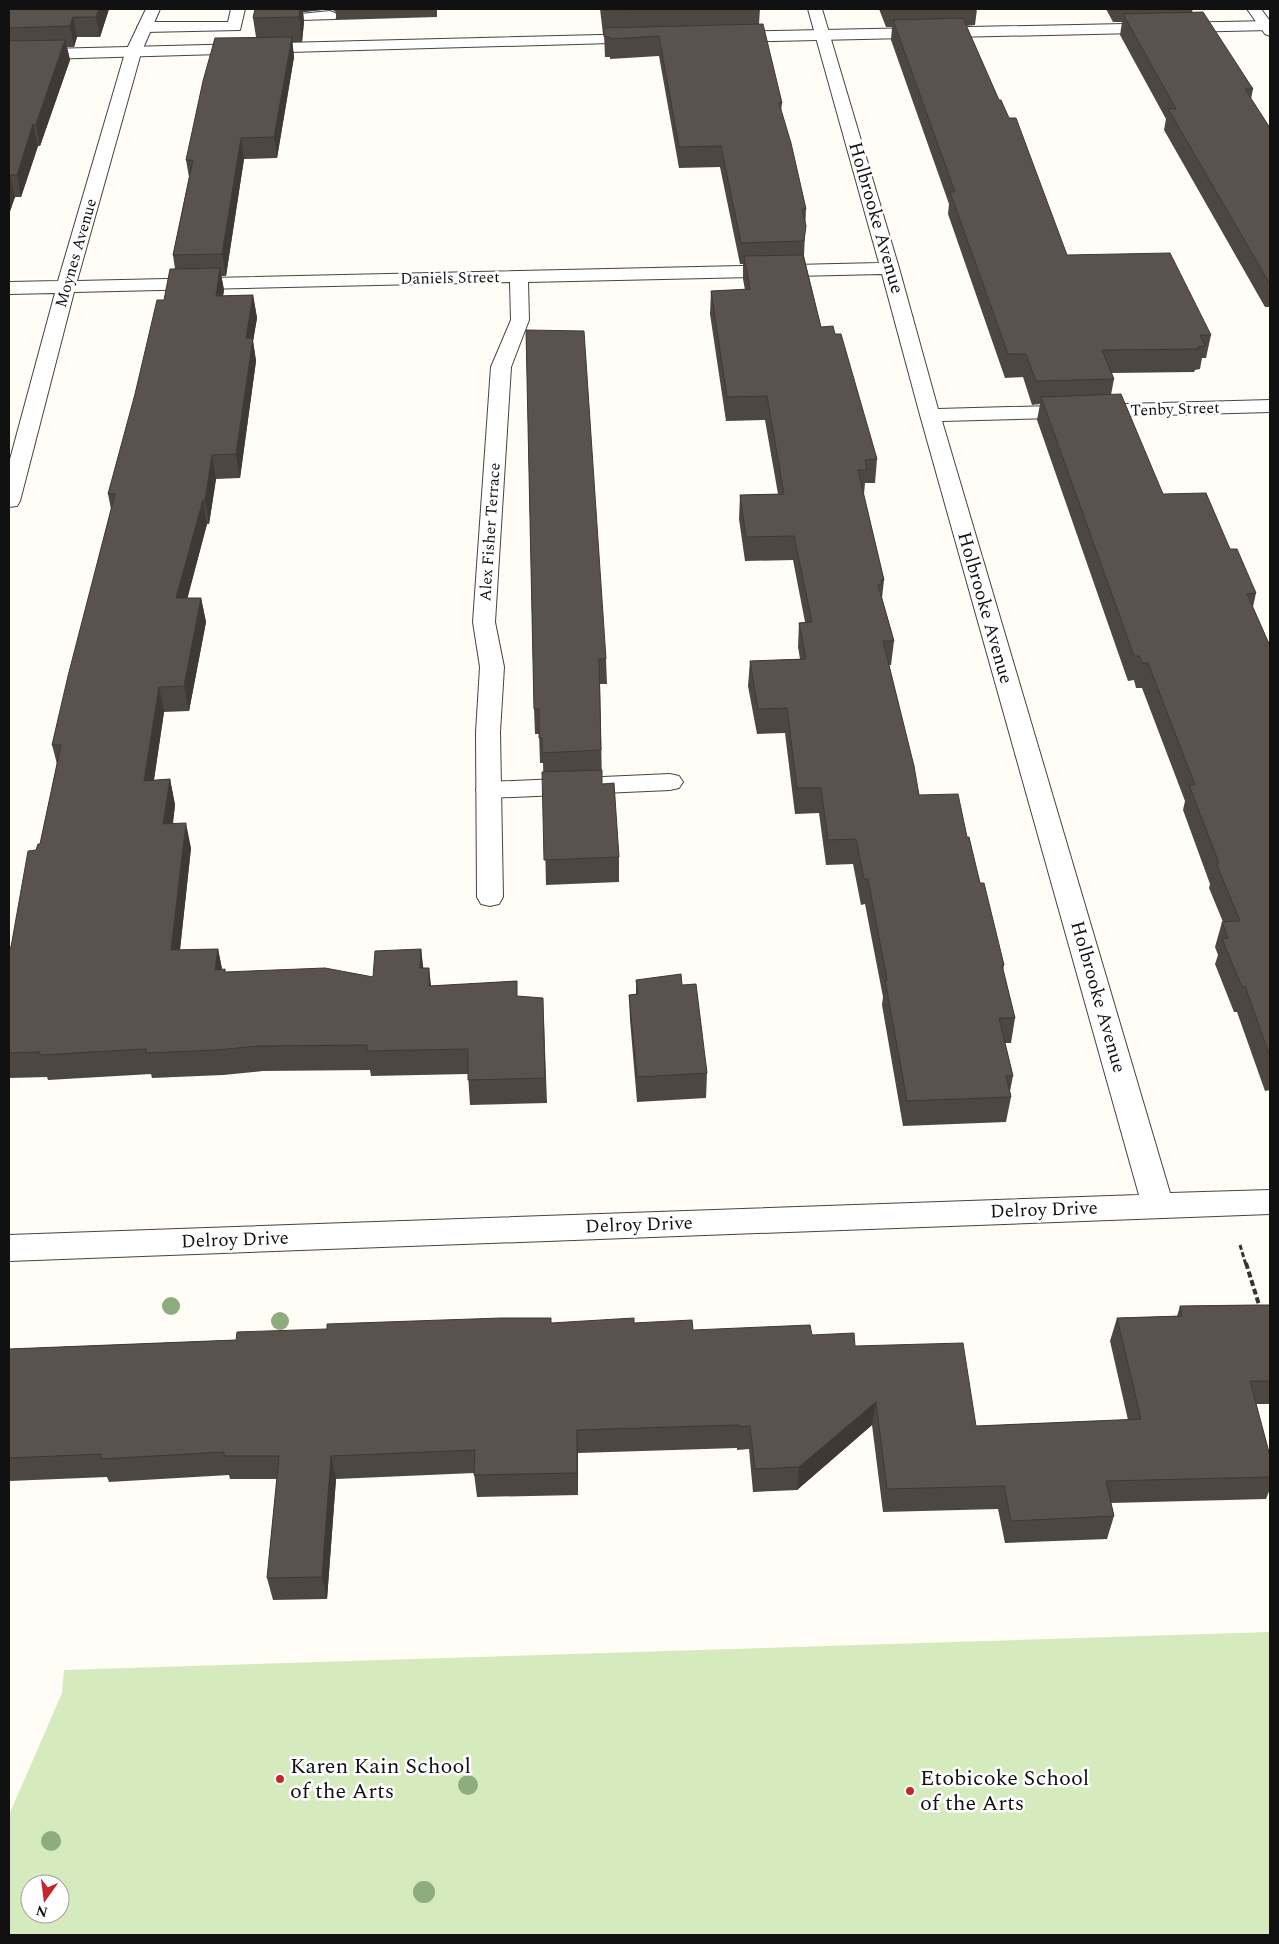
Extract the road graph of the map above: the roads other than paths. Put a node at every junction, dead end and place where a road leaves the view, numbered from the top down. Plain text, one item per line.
1 (153, 9) edge
2 (815, 9) edge
3 (1254, 9) edge
4 (237, 18) edge
5 (145, 27) junction
6 (304, 27) joint
7 (1269, 27) edge
8 (824, 35) junction
9 (714, 38) edge
10 (655, 39) edge
11 (134, 53) junction
12 (9, 55) edge
13 (890, 268) junction
14 (520, 276) junction
15 (66, 287) junction
16 (9, 288) edge
17 (1270, 406) edge
18 (930, 415) junction
19 (9, 501) edge
20 (670, 782) dead end
21 (489, 790) junction
22 (490, 897) dead end
23 (1270, 1202) edge
24 (1158, 1206) junction
25 (9, 1248) edge

1 - 5 street, Moynes Avenue
2 - 8 street, Holbrooke Avenue
3 - 7 street
4 - 4 street
4 - 5 street
5 - 11 street, Moynes Avenue
6 - 6 street
7 - 8 street
8 - 9 street
8 - 13 street, Holbrooke Avenue
10 - 11 street
11 - 12 street
11 - 15 street, Moynes Avenue
13 - 14 street, Daniels Street
13 - 18 street, Holbrooke Avenue
14 - 15 street, Daniels Street
14 - 21 street, Alex Fisher Terrace
15 - 16 street, Daniels Street
15 - 19 street, Moynes Avenue
17 - 18 street, Tenby Street
18 - 24 street, Holbrooke Avenue
20 - 21 street
21 - 22 street, Alex Fisher Terrace
23 - 24 street, Delroy Drive
24 - 25 street, Delroy Drive

